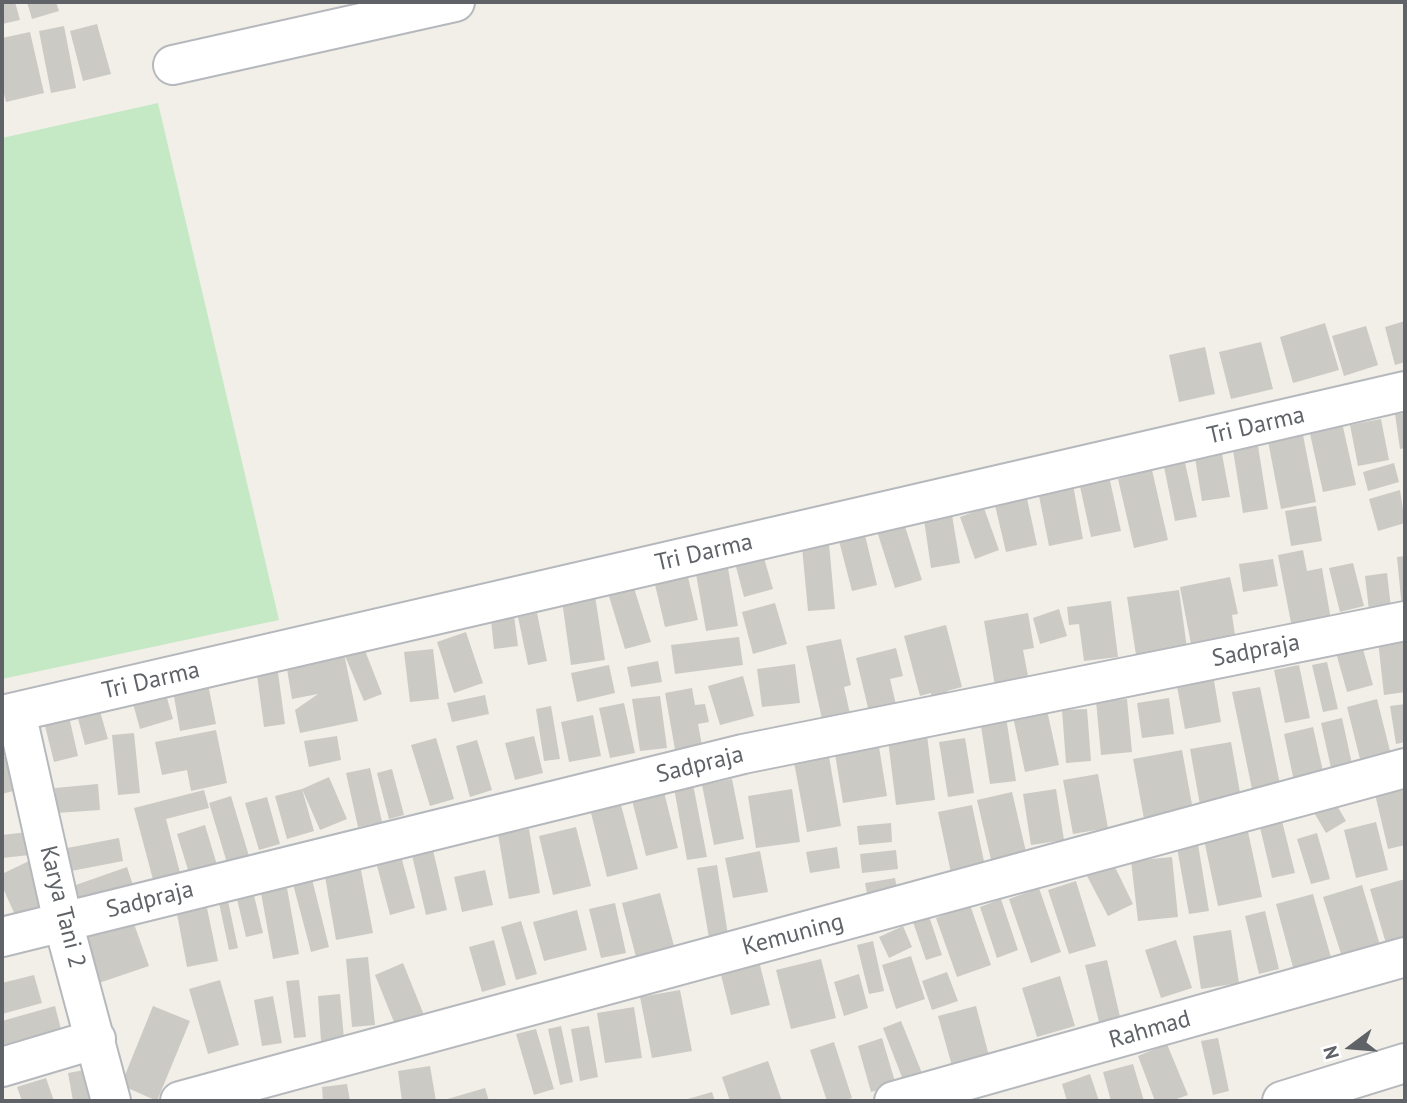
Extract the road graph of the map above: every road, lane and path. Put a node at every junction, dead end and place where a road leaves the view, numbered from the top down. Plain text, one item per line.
1 (455, 2) edge
2 (173, 65) dead end
3 (1405, 391) edge
4 (1405, 621) edge
5 (9, 713) edge
6 (1405, 768) edge
7 (64, 922) junction
8 (2, 937) edge
9 (1405, 957) edge
10 (96, 1039) junction
11 (1405, 1063) edge
12 (2, 1068) edge
13 (111, 1101) edge
14 (180, 1101) edge
15 (894, 1101) edge
16 (1282, 1101) edge

1 - 2 street
3 - 5 street, Tri Darma
4 - 7 street, Sadpraja
5 - 7 street, Karya Tani 2
6 - 14 street, Kemuning
7 - 8 street, Sadpraja
7 - 10 street, Karya Tani 2
9 - 15 street, Rahmad
10 - 12 street
10 - 13 street, Karya Tani 2
11 - 16 street

